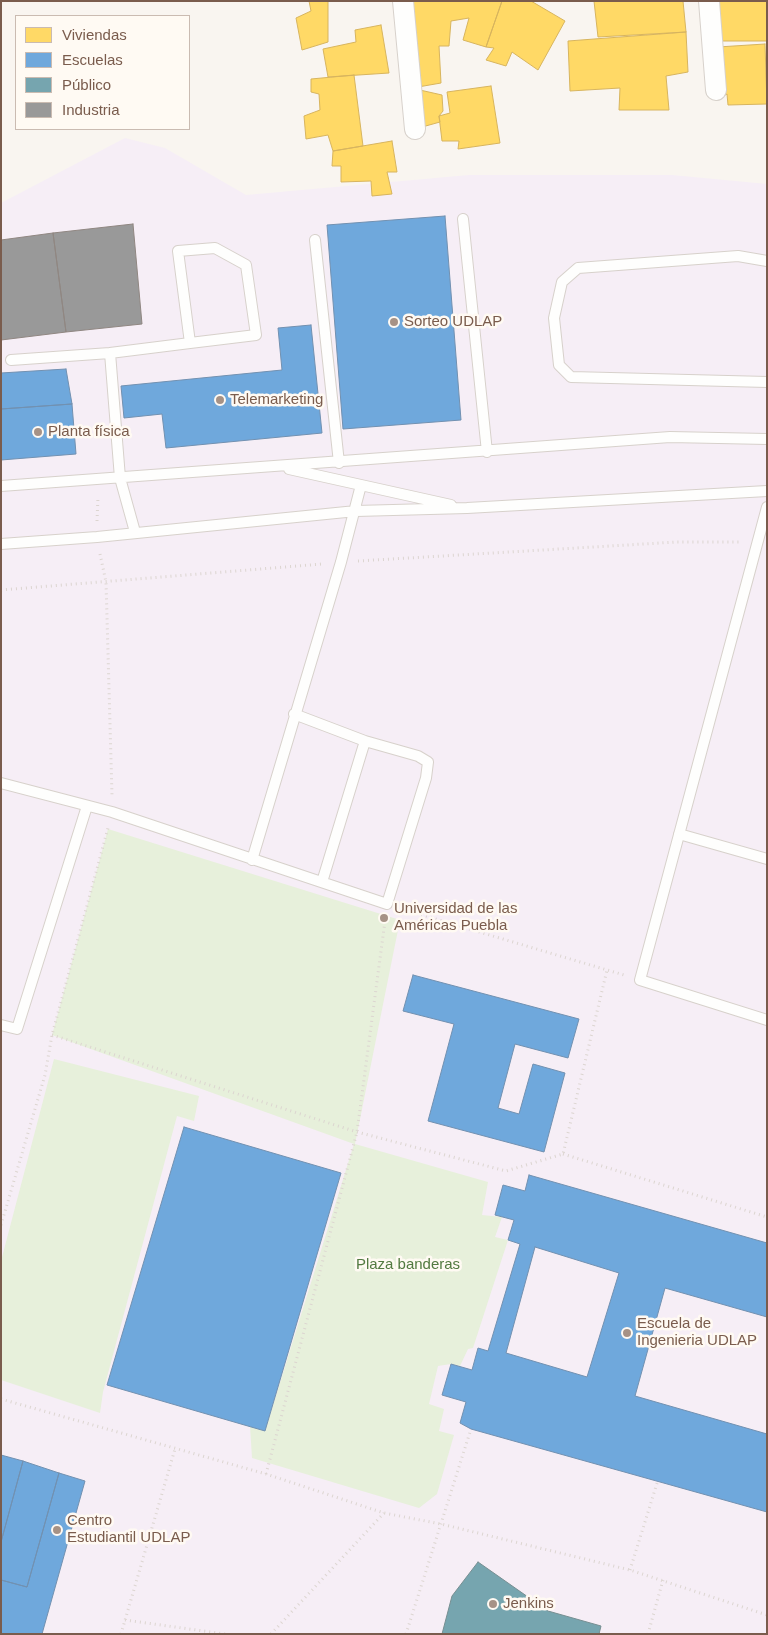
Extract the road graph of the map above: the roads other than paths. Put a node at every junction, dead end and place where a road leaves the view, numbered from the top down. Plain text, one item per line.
1 (403, 1) edge
2 (709, 1) edge
3 (716, 90) dead end
4 (415, 129) dead end
5 (463, 219) dead end
6 (315, 240) dead end
7 (767, 262) edge
8 (190, 343) junction
9 (110, 353) junction
10 (11, 360) dead end
11 (767, 382) edge
12 (767, 439) edge
13 (487, 452) junction
14 (339, 462) junction
15 (279, 467) junction
16 (120, 478) junction
17 (361, 485) junction
18 (1, 486) edge
19 (767, 491) edge
20 (767, 506) edge
21 (467, 508) junction
22 (356, 511) junction
23 (135, 532) junction
24 (1, 544) edge
25 (294, 714) junction
26 (365, 741) junction
27 (1, 783) edge
28 (87, 806) junction
29 (679, 834) junction
30 (767, 859) edge
31 (252, 860) junction
32 (322, 882) junction
33 (767, 1020) edge
34 (1, 1025) edge

1 - 4 street
2 - 3 street
5 - 13 lane
6 - 14 lane
7 - 11 lane
8 - 8 lane
8 - 9 lane
9 - 10 lane
9 - 16 lane
12 - 13 lane
13 - 14 lane
14 - 15 lane
15 - 16 lane
15 - 17 lane
16 - 18 lane
16 - 23 lane
17 - 21 lane
17 - 22 lane
19 - 21 lane
20 - 29 lane
21 - 22 lane
22 - 23 lane
22 - 25 lane
23 - 24 lane
25 - 26 lane
25 - 31 lane
26 - 32 lane
26 - 32 lane
27 - 28 lane
28 - 31 lane
28 - 34 lane
29 - 30 lane
29 - 33 lane
31 - 32 lane

